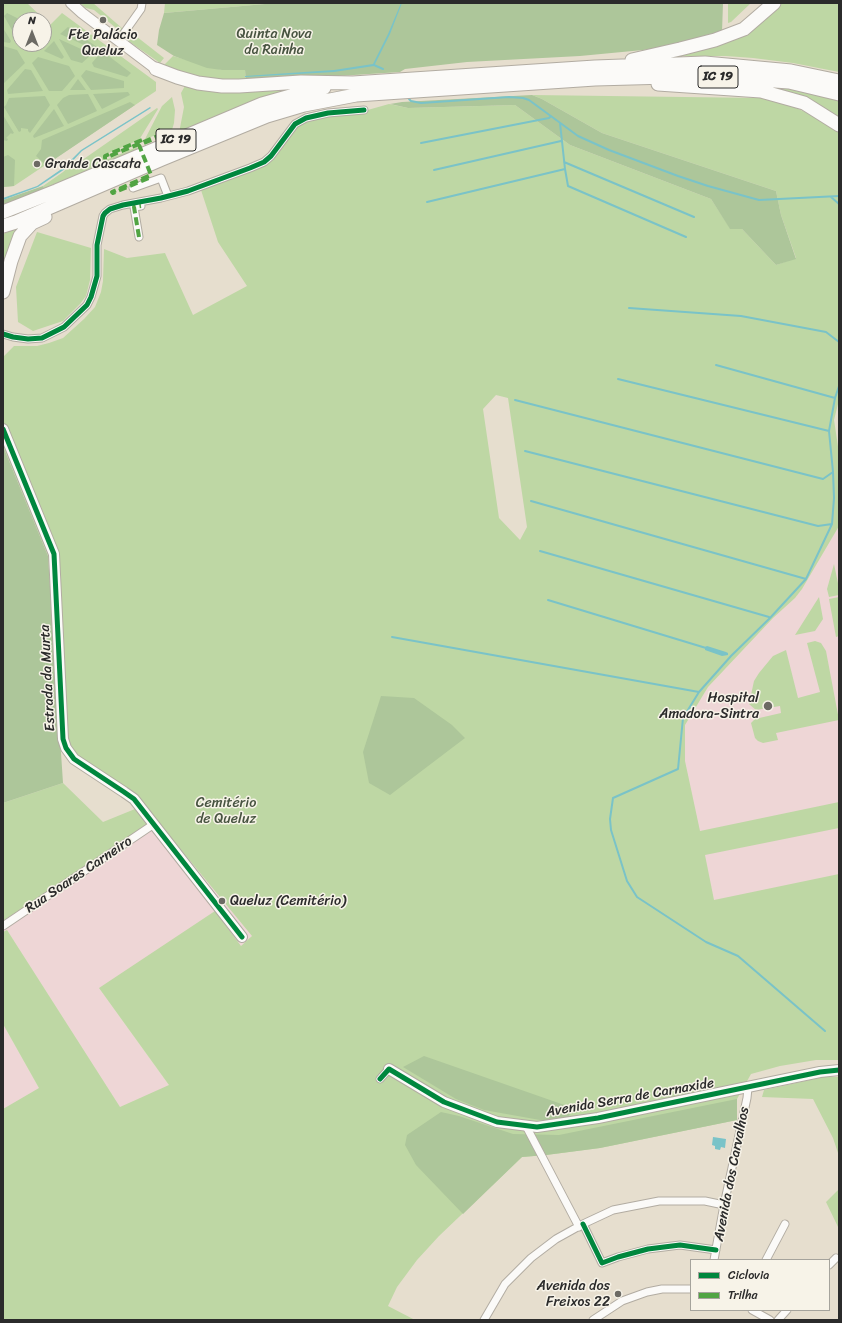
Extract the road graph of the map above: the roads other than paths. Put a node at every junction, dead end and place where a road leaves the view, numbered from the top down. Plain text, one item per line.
1 (71, 3) edge
2 (142, 3) edge
3 (774, 3) edge
4 (119, 40) junction
5 (156, 68) joint
6 (595, 73) junction
7 (839, 81) edge
8 (353, 83) junction
9 (839, 94) edge
10 (364, 110) dead end
11 (839, 125) edge
12 (97, 187) junction
13 (133, 188) dead end
14 (168, 196) junction
15 (153, 204) dead end
16 (3, 212) edge
17 (3, 226) edge
18 (139, 237) dead end
19 (3, 292) edge
20 (3, 334) edge
21 (3, 429) edge
22 (154, 824) junction
23 (3, 926) edge
24 (242, 936) dead end
25 (389, 1069) joint
26 (839, 1070) edge
27 (380, 1079) dead end
28 (748, 1088) junction
29 (526, 1126) junction
30 (724, 1205) junction
31 (785, 1224) dead end
32 (581, 1226) junction
33 (716, 1250) junction
34 (836, 1258) dead end
35 (714, 1259) edge
36 (767, 1259) edge
37 (830, 1264) edge
38 (690, 1289) edge
39 (754, 1311) edge
40 (786, 1311) edge
41 (484, 1320) edge
42 (593, 1320) edge
43 (770, 1320) edge
44 (778, 1320) edge

1 - 4 street
2 - 4 street
3 - 6 highway
4 - 5 street
5 - 8 highway
6 - 7 highway, IC 19
6 - 8 highway, IC 19
6 - 9 highway, IC 19
6 - 11 highway
6 - 12 highway, IC 19
8 - 16 highway, IC 19
10 - 14 street
12 - 17 highway, IC 19
12 - 19 highway
13 - 14 street
14 - 20 street
15 - 18 street
21 - 22 street, Estrada da Murta
22 - 23 street, Rua Soares Carneiro
22 - 24 street, Estrada da Murta
25 - 27 street
25 - 29 street, Avenida Serra de Carnaxide
26 - 28 street, Avenida Serra de Carnaxide
28 - 29 street, Avenida Serra de Carnaxide
28 - 30 street, Avenida dos Carvalhos
29 - 32 street
30 - 32 street
30 - 33 street, Avenida dos Carvalhos
31 - 36 street
32 - 33 street
32 - 41 street
33 - 35 street, Avenida dos Carvalhos
34 - 37 street
38 - 42 street
39 - 43 street
40 - 44 street

